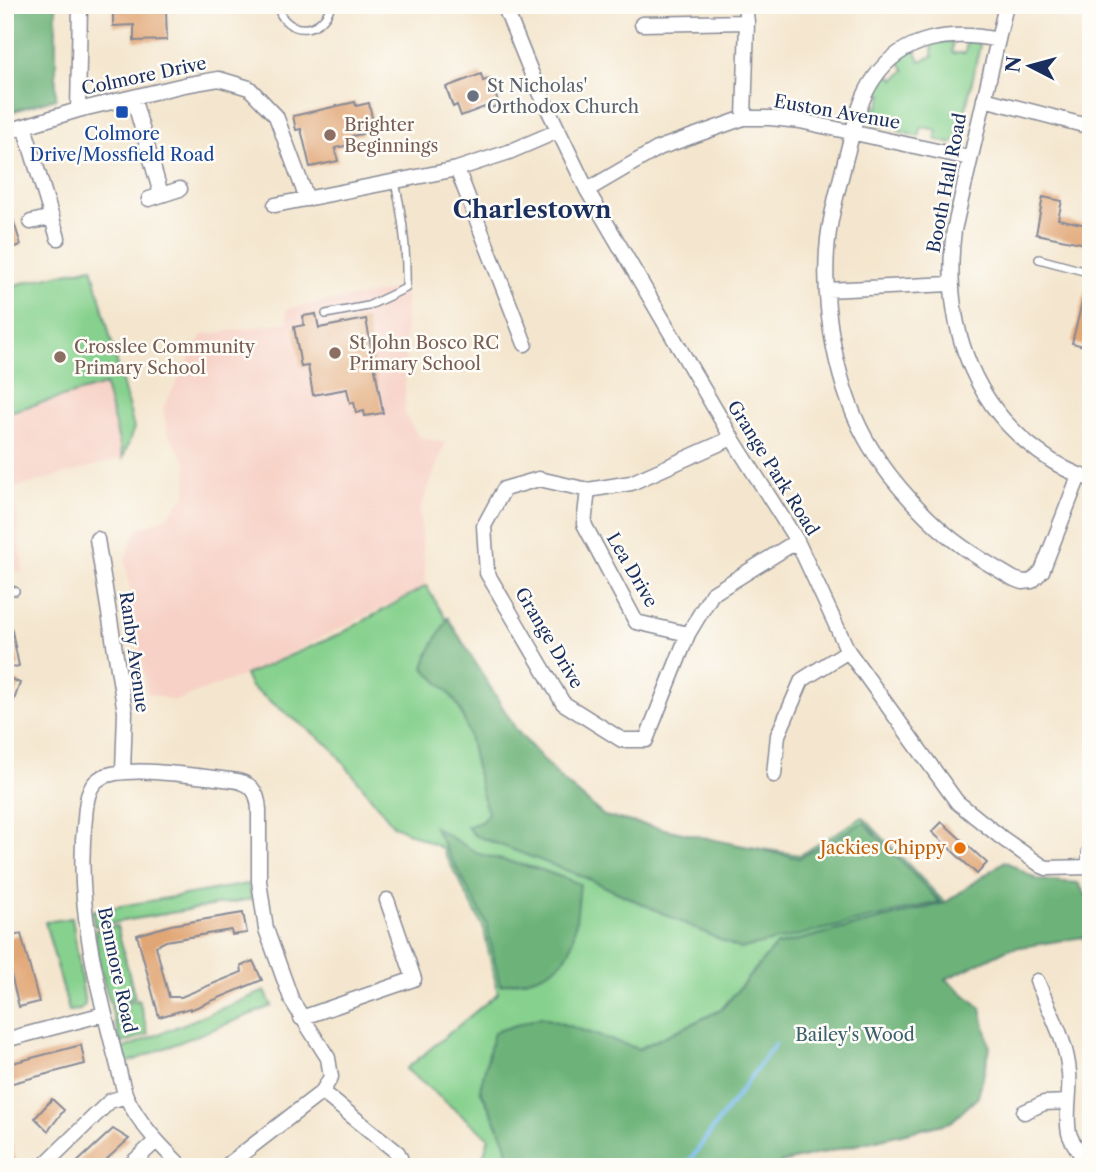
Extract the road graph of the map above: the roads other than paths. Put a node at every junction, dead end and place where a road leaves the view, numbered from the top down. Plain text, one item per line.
1 (80, 5) edge
2 (277, 5) edge
3 (331, 5) edge
4 (504, 5) edge
5 (745, 5) edge
6 (1006, 5) edge
7 (747, 22) junction
8 (642, 24) dead end
9 (998, 40) junction
10 (133, 97) junction
11 (984, 99) junction
12 (78, 110) junction
13 (744, 118) junction
14 (24, 126) junction
15 (1091, 127) edge
16 (558, 131) junction
17 (853, 131) junction
18 (5, 132) edge
19 (969, 158) junction
20 (457, 169) junction
21 (395, 183) junction
22 (180, 189) dead end
23 (587, 190) junction
24 (307, 199) junction
25 (275, 205) dead end
26 (52, 217) junction
27 (31, 222) dead end
28 (58, 237) dead end
29 (1039, 259) dead end
30 (1091, 274) edge
31 (950, 284) junction
32 (827, 290) junction
33 (326, 314) dead end
34 (525, 344) dead end
35 (732, 438) junction
36 (1085, 478) edge
37 (589, 490) junction
38 (97, 539) dead end
39 (797, 541) junction
40 (5, 588) edge
41 (15, 591) dead end
42 (688, 634) junction
43 (848, 652) junction
44 (123, 771) junction
45 (774, 775) dead end
46 (1091, 852) edge
47 (1091, 867) edge
48 (387, 900) dead end
49 (1037, 981) dead end
50 (1049, 1010) junction
51 (104, 1014) junction
52 (1034, 1015) dead end
53 (302, 1018) junction
54 (5, 1040) edge
55 (322, 1092) junction
56 (127, 1096) junction
57 (1068, 1102) junction
58 (1024, 1112) dead end
59 (156, 1142) junction
60 (42, 1167) edge
61 (128, 1167) edge
62 (183, 1167) edge
63 (225, 1167) edge
64 (404, 1167) edge
65 (1086, 1167) edge

1 - 12 street
2 - 3 lane
4 - 16 street, Grange Park Road
5 - 7 street
6 - 9 street, Booth Hall Road
7 - 8 street
7 - 13 street
9 - 11 street, Booth Hall Road
9 - 17 street
10 - 12 street, Colmore Drive
10 - 22 street
10 - 24 street, Colmore Drive
11 - 15 street
11 - 19 street, Booth Hall Road
12 - 14 street, Colmore Drive
13 - 17 street, Euston Avenue
13 - 23 street, Euston Avenue
14 - 18 street, Colmore Drive
14 - 26 street
16 - 20 street
16 - 23 street, Grange Park Road
17 - 19 street, Euston Avenue
17 - 32 street
19 - 31 street, Booth Hall Road
20 - 21 street
20 - 34 street
21 - 24 street
21 - 33 lane
23 - 35 street, Grange Park Road
24 - 25 street
26 - 27 street
26 - 28 street
29 - 30 lane
31 - 32 street
31 - 36 street, Booth Hall Road
32 - 36 street
35 - 37 street, Grange Drive
35 - 39 street, Grange Park Road
37 - 42 street, Lea Drive
37 - 42 street, Grange Drive
38 - 44 street, Ranby Avenue
39 - 42 street, Grange Drive
39 - 43 street, Grange Park Road
40 - 41 lane
43 - 45 street
43 - 47 street, Grange Park Road
44 - 51 street, Benmore Road
44 - 53 street, Benmore Road
46 - 47 street
48 - 53 street
49 - 50 street
50 - 52 street
50 - 57 street
51 - 54 street
51 - 56 street, Benmore Road
53 - 55 street, Benmore Road
55 - 63 street
55 - 64 street
56 - 59 street, Benmore Road
56 - 60 street
57 - 58 street
57 - 65 street
59 - 61 street
59 - 62 street, Benmore Road

